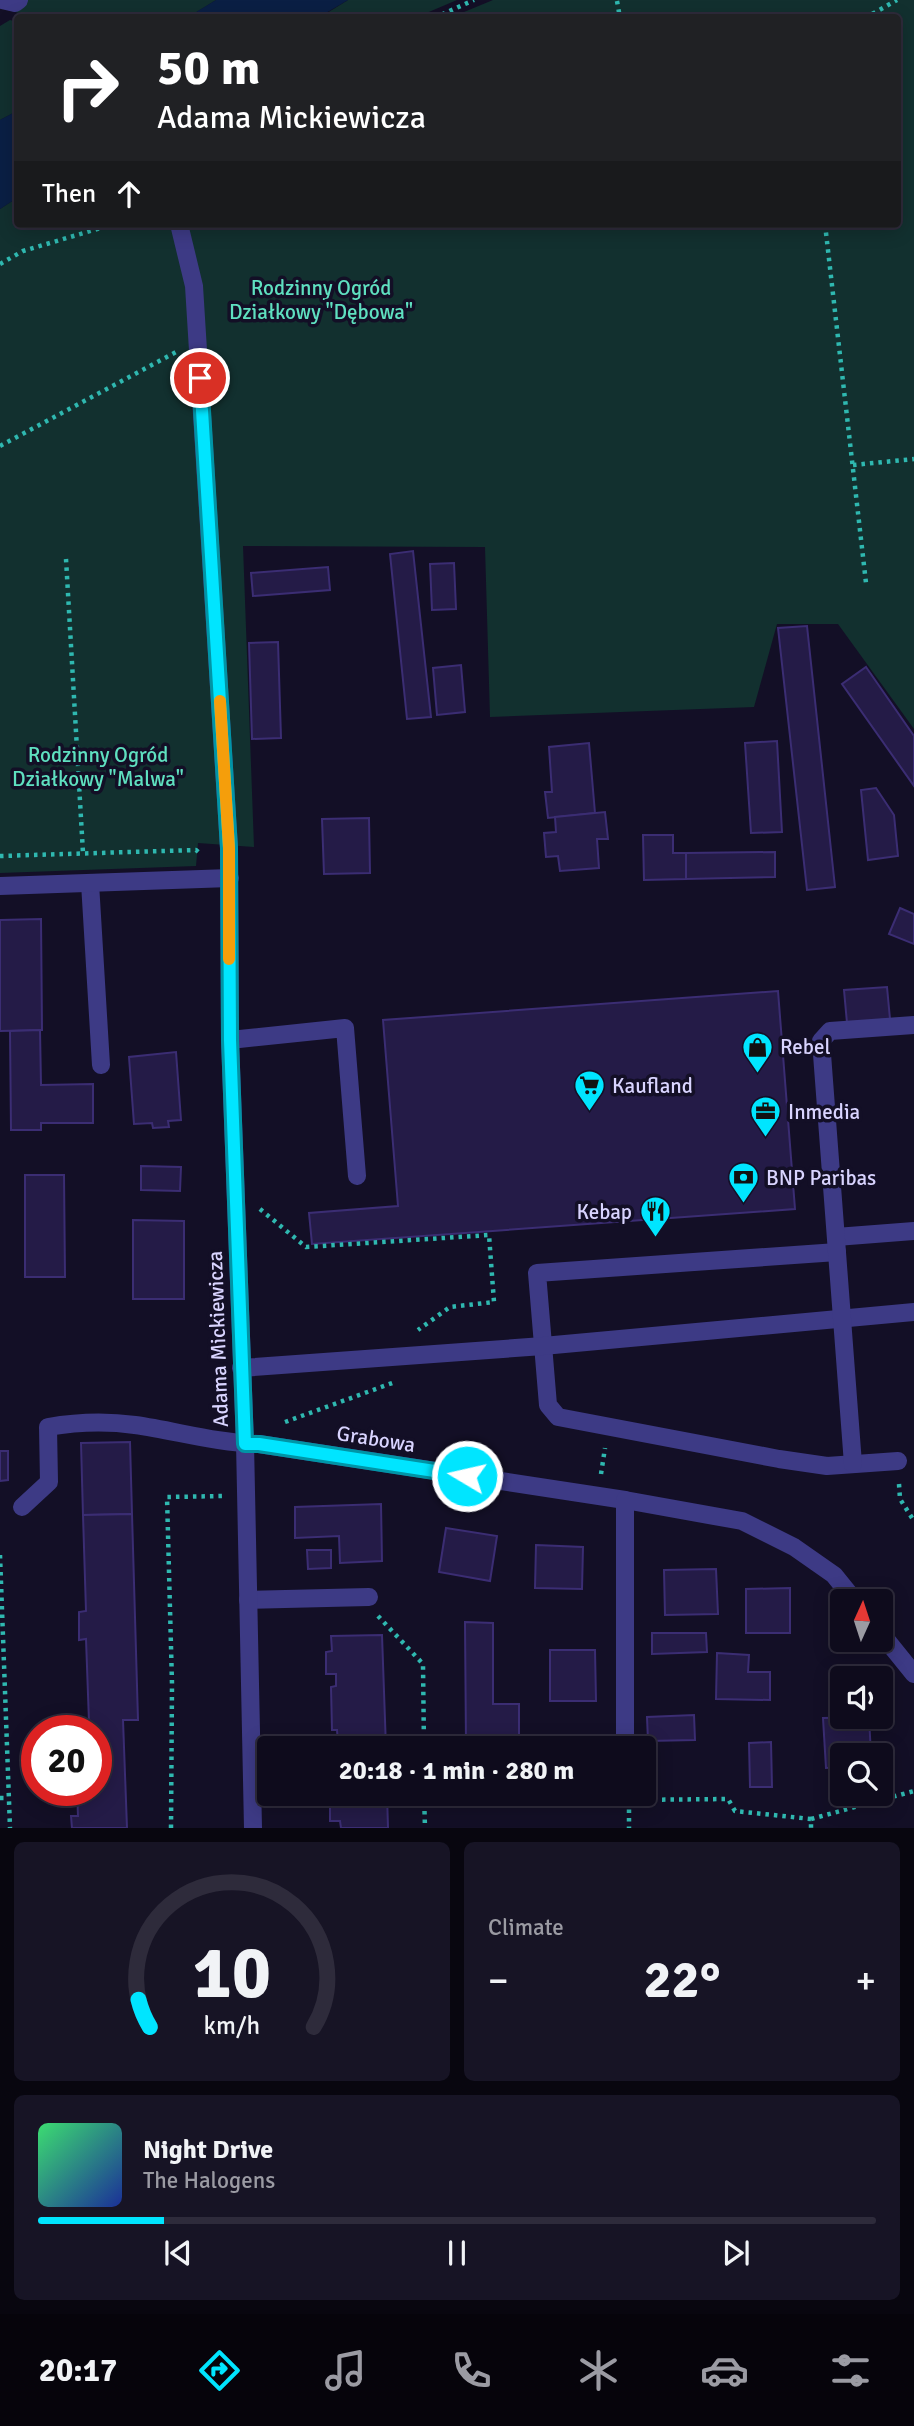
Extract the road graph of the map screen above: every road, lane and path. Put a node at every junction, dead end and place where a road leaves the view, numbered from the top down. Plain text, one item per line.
1 (474, 0) edge
2 (897, 0) edge
3 (443, 14) edge
4 (872, 14) edge
5 (101, 228) edge
6 (180, 228) edge
7 (825, 228) edge
8 (0, 264) edge
9 (174, 352) dead end
10 (0, 446) edge
11 (914, 459) edge
12 (853, 465) junction
13 (66, 559) dead end
14 (866, 583) dead end
15 (196, 850) dead end
16 (83, 853) junction
17 (0, 856) edge
18 (230, 878) junction
19 (90, 883) junction
20 (0, 886) edge
21 (914, 1025) edge
22 (230, 1040) junction
23 (101, 1065) dead end
24 (357, 1176) dead end
25 (257, 1207) dead end
26 (257, 1221) dead end
27 (914, 1231) edge
28 (836, 1244) junction
29 (914, 1312) edge
30 (842, 1318) junction
31 (543, 1346) junction
32 (242, 1368) junction
33 (608, 1426) junction
34 (245, 1444) junction
35 (898, 1461) joint
36 (853, 1464) junction
37 (245, 1495) junction
38 (598, 1496) junction
39 (625, 1500) junction
40 (22, 1507) dead end
41 (914, 1521) edge
42 (0, 1555) edge
43 (845, 1589) edge
44 (369, 1597) joint
45 (248, 1600) junction
46 (893, 1648) edge
47 (914, 1674) edge
48 (424, 1736) edge
49 (625, 1736) edge
50 (914, 1791) edge
51 (0, 1798) edge
52 (9, 1798) junction
53 (656, 1800) edge
54 (424, 1806) edge
55 (629, 1806) edge
56 (811, 1819) junction
57 (10, 1828) edge
58 (171, 1828) edge
59 (253, 1828) edge
60 (425, 1828) edge
61 (629, 1828) edge
62 (811, 1828) edge

1 - 3 path
2 - 4 path
5 - 8 path
6 - 18 street, Adama Mickiewicza
7 - 12 path
9 - 10 path
11 - 12 path
12 - 14 path
13 - 16 path
15 - 16 path
16 - 17 path
18 - 19 street
18 - 22 street, Adama Mickiewicza
19 - 20 street
19 - 23 street
21 - 28 street
22 - 24 street
22 - 32 street, Adama Mickiewicza
25 - 26 path
27 - 28 street
28 - 30 street
28 - 31 street
29 - 30 street
30 - 31 street
30 - 36 street
31 - 32 street
31 - 33 street
32 - 34 street, Adama Mickiewicza
33 - 36 street
33 - 38 path
34 - 37 street, Adama Mickiewicza
34 - 38 street, Grabowa
34 - 40 street, Grabowa
35 - 36 street
35 - 41 path
37 - 45 street, Adama Mickiewicza
37 - 58 path
38 - 39 street, Grabowa
39 - 43 street, Grabowa
39 - 49 street
42 - 52 path
44 - 45 street
44 - 48 path
45 - 59 street, Adama Mickiewicza
46 - 47 street
50 - 56 path
51 - 52 path
52 - 57 path
53 - 56 path
54 - 60 path
55 - 61 path
56 - 62 path

